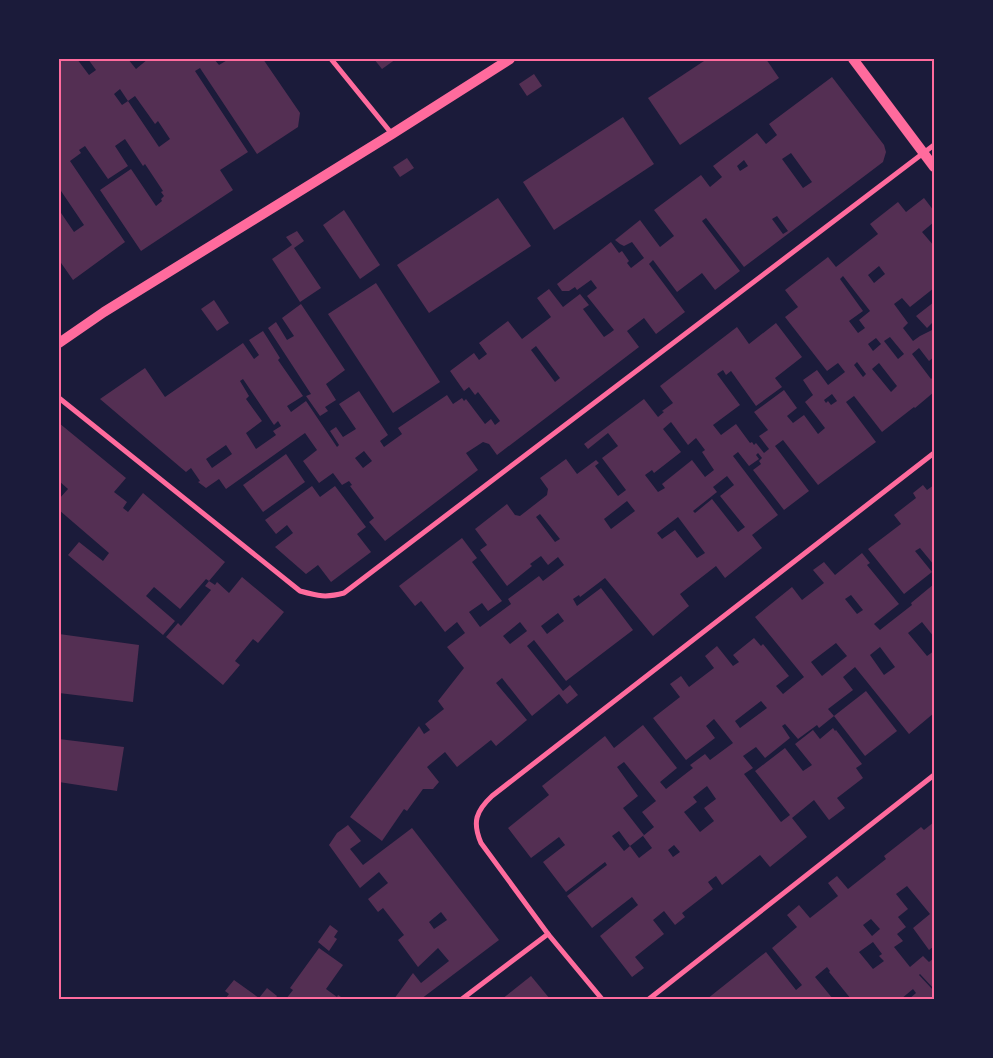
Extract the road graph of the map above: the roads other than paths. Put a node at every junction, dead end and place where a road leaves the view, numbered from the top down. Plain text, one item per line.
1 (331, 59) edge
2 (510, 59) edge
3 (853, 59) edge
4 (392, 134) junction
5 (934, 145) edge
6 (924, 154) junction
7 (934, 167) edge
8 (59, 343) edge
9 (59, 398) edge
10 (934, 453) edge
11 (934, 775) edge
12 (548, 934) junction
13 (462, 999) edge
14 (602, 999) edge
15 (649, 999) edge

1 - 4 street
2 - 4 main road
3 - 6 main road
4 - 8 main road
5 - 6 street
6 - 7 main road
6 - 9 street
10 - 12 street
11 - 15 street
12 - 13 street
12 - 14 street

